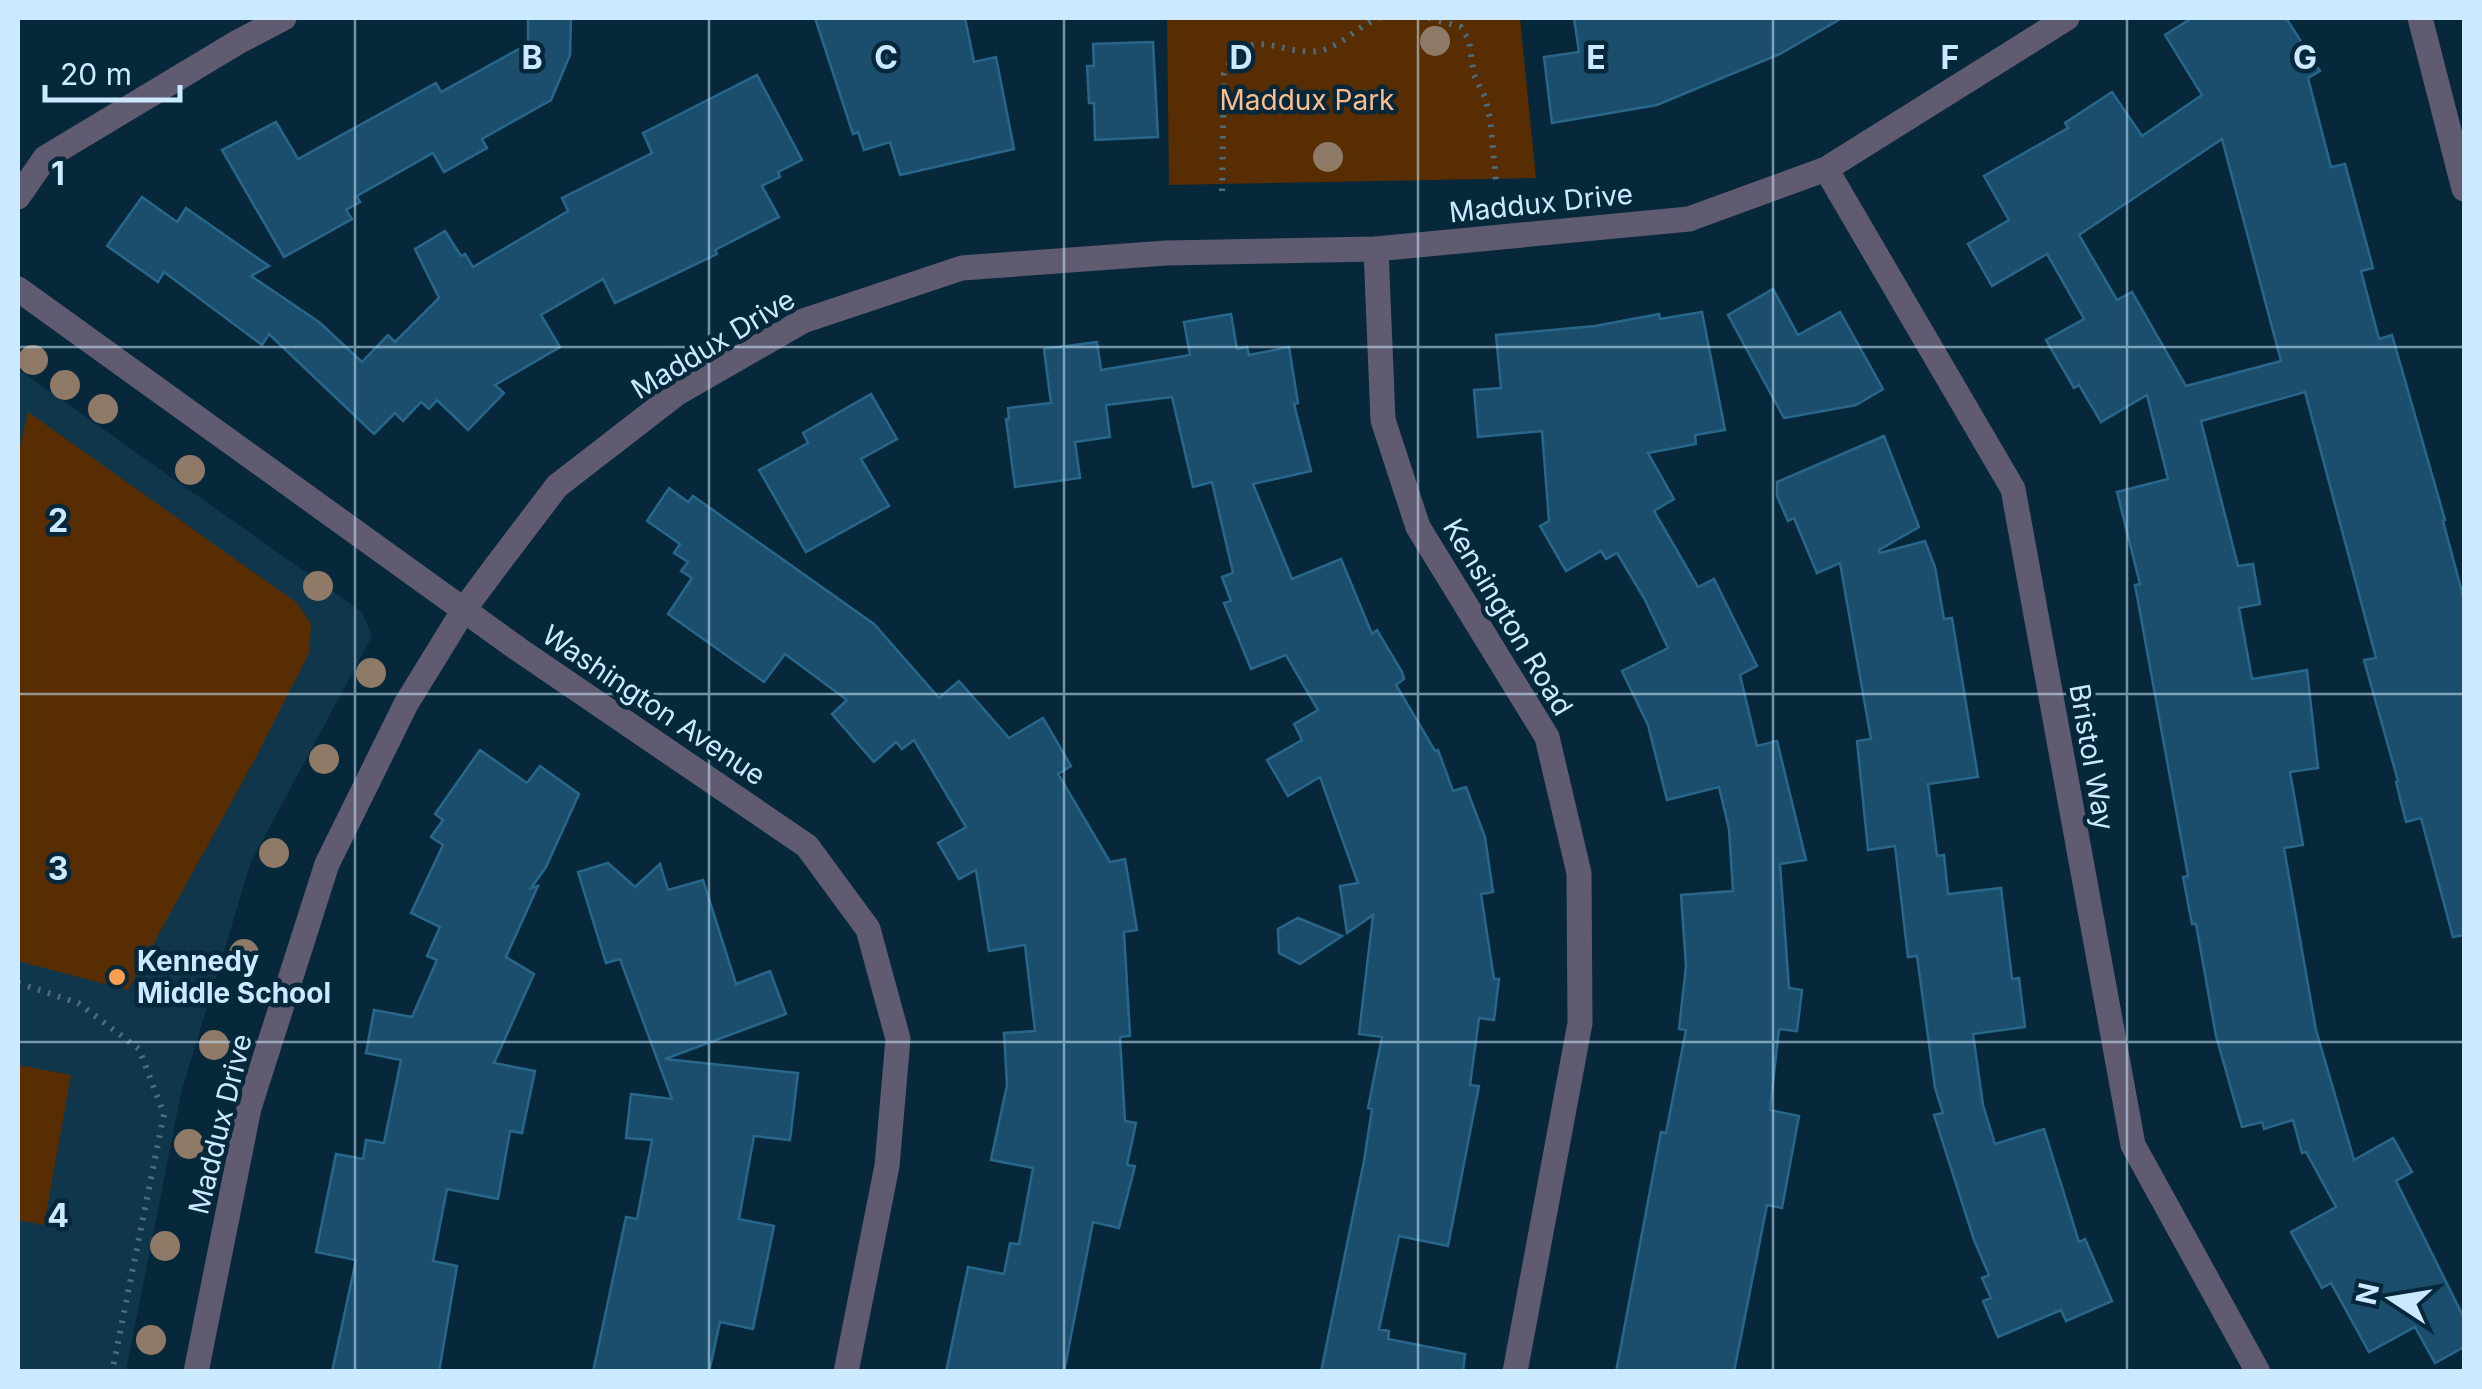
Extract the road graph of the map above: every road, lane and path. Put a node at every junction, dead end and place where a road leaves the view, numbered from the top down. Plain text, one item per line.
1 (284, 18) edge
2 (1379, 18) edge
3 (1429, 18) edge
4 (2066, 18) edge
5 (2420, 18) edge
6 (1826, 169) junction
7 (1496, 181) dead end
8 (2464, 189) edge
9 (1222, 190) dead end
10 (18, 197) edge
11 (1376, 249) junction
12 (18, 289) edge
13 (465, 608) junction
14 (18, 983) edge
15 (112, 1372) edge
16 (196, 1372) edge
17 (846, 1372) edge
18 (1514, 1372) edge
19 (2258, 1372) edge

1 - 10 street
2 - 9 path
3 - 7 path
4 - 6 street, Maddux Drive
5 - 8 street
6 - 11 street, Maddux Drive
6 - 19 street, Bristol Way
11 - 13 street, Maddux Drive
11 - 18 street, Kensington Road
12 - 13 street, Washington Avenue
13 - 16 street, Maddux Drive
13 - 17 street, Washington Avenue
14 - 15 path

